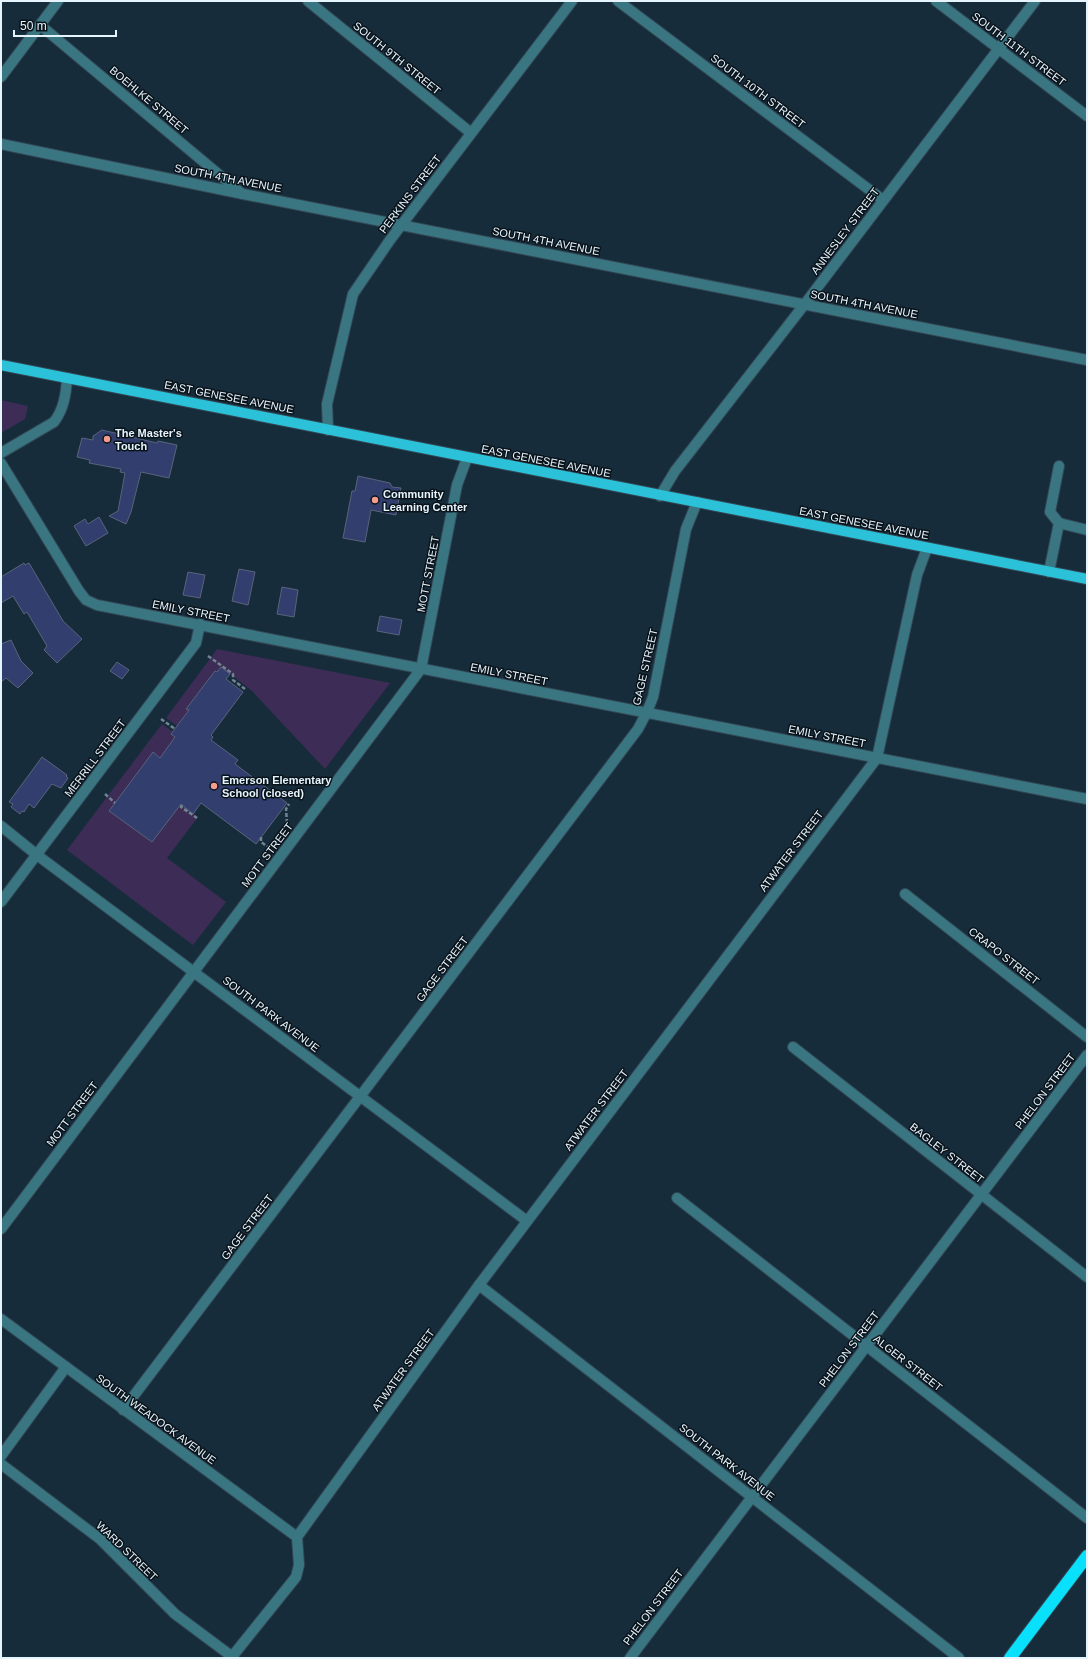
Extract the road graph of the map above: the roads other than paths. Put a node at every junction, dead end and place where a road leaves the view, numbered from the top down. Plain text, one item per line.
1 (58, 1) edge
2 (308, 1) edge
3 (572, 1) edge
4 (618, 1) edge
5 (936, 1) edge
6 (1036, 1) edge
7 (40, 25) junction
8 (999, 49) junction
9 (1, 77) edge
10 (1087, 116) edge
11 (471, 133) junction
12 (1, 144) edge
13 (242, 194) junction
14 (883, 200) junction
15 (402, 225) junction
16 (804, 305) junction
17 (1087, 360) edge
18 (1, 365) edge
19 (68, 378) junction
20 (328, 430) junction
21 (1, 453) edge
22 (467, 458) junction
23 (1, 462) edge
24 (1059, 466) dead end
25 (660, 496) junction
26 (697, 502) junction
27 (1059, 524) junction
28 (1087, 530) edge
29 (927, 548) junction
30 (1049, 572) junction
31 (1087, 579) edge
32 (200, 624) junction
33 (421, 669) junction
34 (647, 712) junction
35 (877, 758) junction
36 (1087, 799) edge
37 (1, 826) edge
38 (37, 855) junction
39 (905, 894) dead end
40 (1, 902) edge
41 (194, 971) junction
42 (1087, 1037) edge
43 (793, 1047) dead end
44 (1087, 1055) edge
45 (361, 1097) junction
46 (981, 1195) junction
47 (677, 1198) dead end
48 (527, 1221) junction
49 (1, 1229) edge
50 (1087, 1277) edge
51 (479, 1285) junction
52 (1, 1319) edge
53 (867, 1346) junction
54 (66, 1368) junction
55 (123, 1410) junction
56 (1, 1456) edge
57 (1, 1464) edge
58 (752, 1497) junction
59 (1087, 1518) edge
60 (297, 1537) junction
61 (1087, 1556) edge
62 (232, 1658) edge
63 (630, 1658) edge
64 (959, 1658) edge
65 (1010, 1658) edge

1 - 7 street
2 - 11 street, SOUTH 9TH STREET
3 - 11 street, PERKINS STREET
4 - 14 street, SOUTH 10TH STREET
5 - 8 street, SOUTH 11TH STREET
6 - 8 street, ANNESLEY STREET
7 - 9 street
7 - 13 street, BOEHLKE STREET
8 - 10 street, SOUTH 11TH STREET
8 - 14 street, ANNESLEY STREET
11 - 15 street, PERKINS STREET
12 - 13 street, SOUTH 4TH AVENUE
13 - 15 street, SOUTH 4TH AVENUE
14 - 16 street, ANNESLEY STREET
15 - 16 street, SOUTH 4TH AVENUE
15 - 20 street, PERKINS STREET
16 - 17 street, SOUTH 4TH AVENUE
16 - 25 street, ANNESLEY STREET
18 - 19 main road, EAST GENESEE AVENUE
19 - 20 main road, EAST GENESEE AVENUE
19 - 21 street
20 - 22 main road, EAST GENESEE AVENUE
22 - 25 main road, EAST GENESEE AVENUE
22 - 33 street, MOTT STREET
23 - 32 street, EMILY STREET
24 - 27 street
25 - 26 main road, EAST GENESEE AVENUE
26 - 29 main road, EAST GENESEE AVENUE
26 - 34 street, GAGE STREET
27 - 28 street
27 - 30 street
29 - 30 main road, EAST GENESEE AVENUE
29 - 35 street, ATWATER STREET
30 - 31 main road, EAST GENESEE AVENUE
32 - 33 street, EMILY STREET
32 - 38 street, MERRILL STREET
33 - 34 street, EMILY STREET
33 - 41 street, MOTT STREET
34 - 35 street, EMILY STREET
34 - 45 street, GAGE STREET
35 - 36 street, EMILY STREET
35 - 48 street, ATWATER STREET
37 - 38 street, SOUTH PARK AVENUE
38 - 40 street, MERRILL STREET
38 - 41 street, SOUTH PARK AVENUE
39 - 42 street, CRAPO STREET
41 - 45 street, SOUTH PARK AVENUE
41 - 49 street, MOTT STREET
43 - 46 street, BAGLEY STREET
44 - 46 street, PHELON STREET
45 - 48 street, SOUTH PARK AVENUE
45 - 55 street, GAGE STREET
46 - 50 street, BAGLEY STREET
46 - 53 street, PHELON STREET
47 - 53 street, ALGER STREET
48 - 51 street, ATWATER STREET
51 - 58 street, SOUTH PARK AVENUE
51 - 60 street, ATWATER STREET
52 - 54 street, SOUTH WEADOCK AVENUE
53 - 58 street, PHELON STREET
53 - 59 street, ALGER STREET
54 - 55 street, SOUTH WEADOCK AVENUE
54 - 56 street
55 - 60 street, SOUTH WEADOCK AVENUE
57 - 62 street, WARD STREET
58 - 63 street, PHELON STREET
58 - 64 street, SOUTH PARK AVENUE
60 - 62 street
61 - 65 highway

